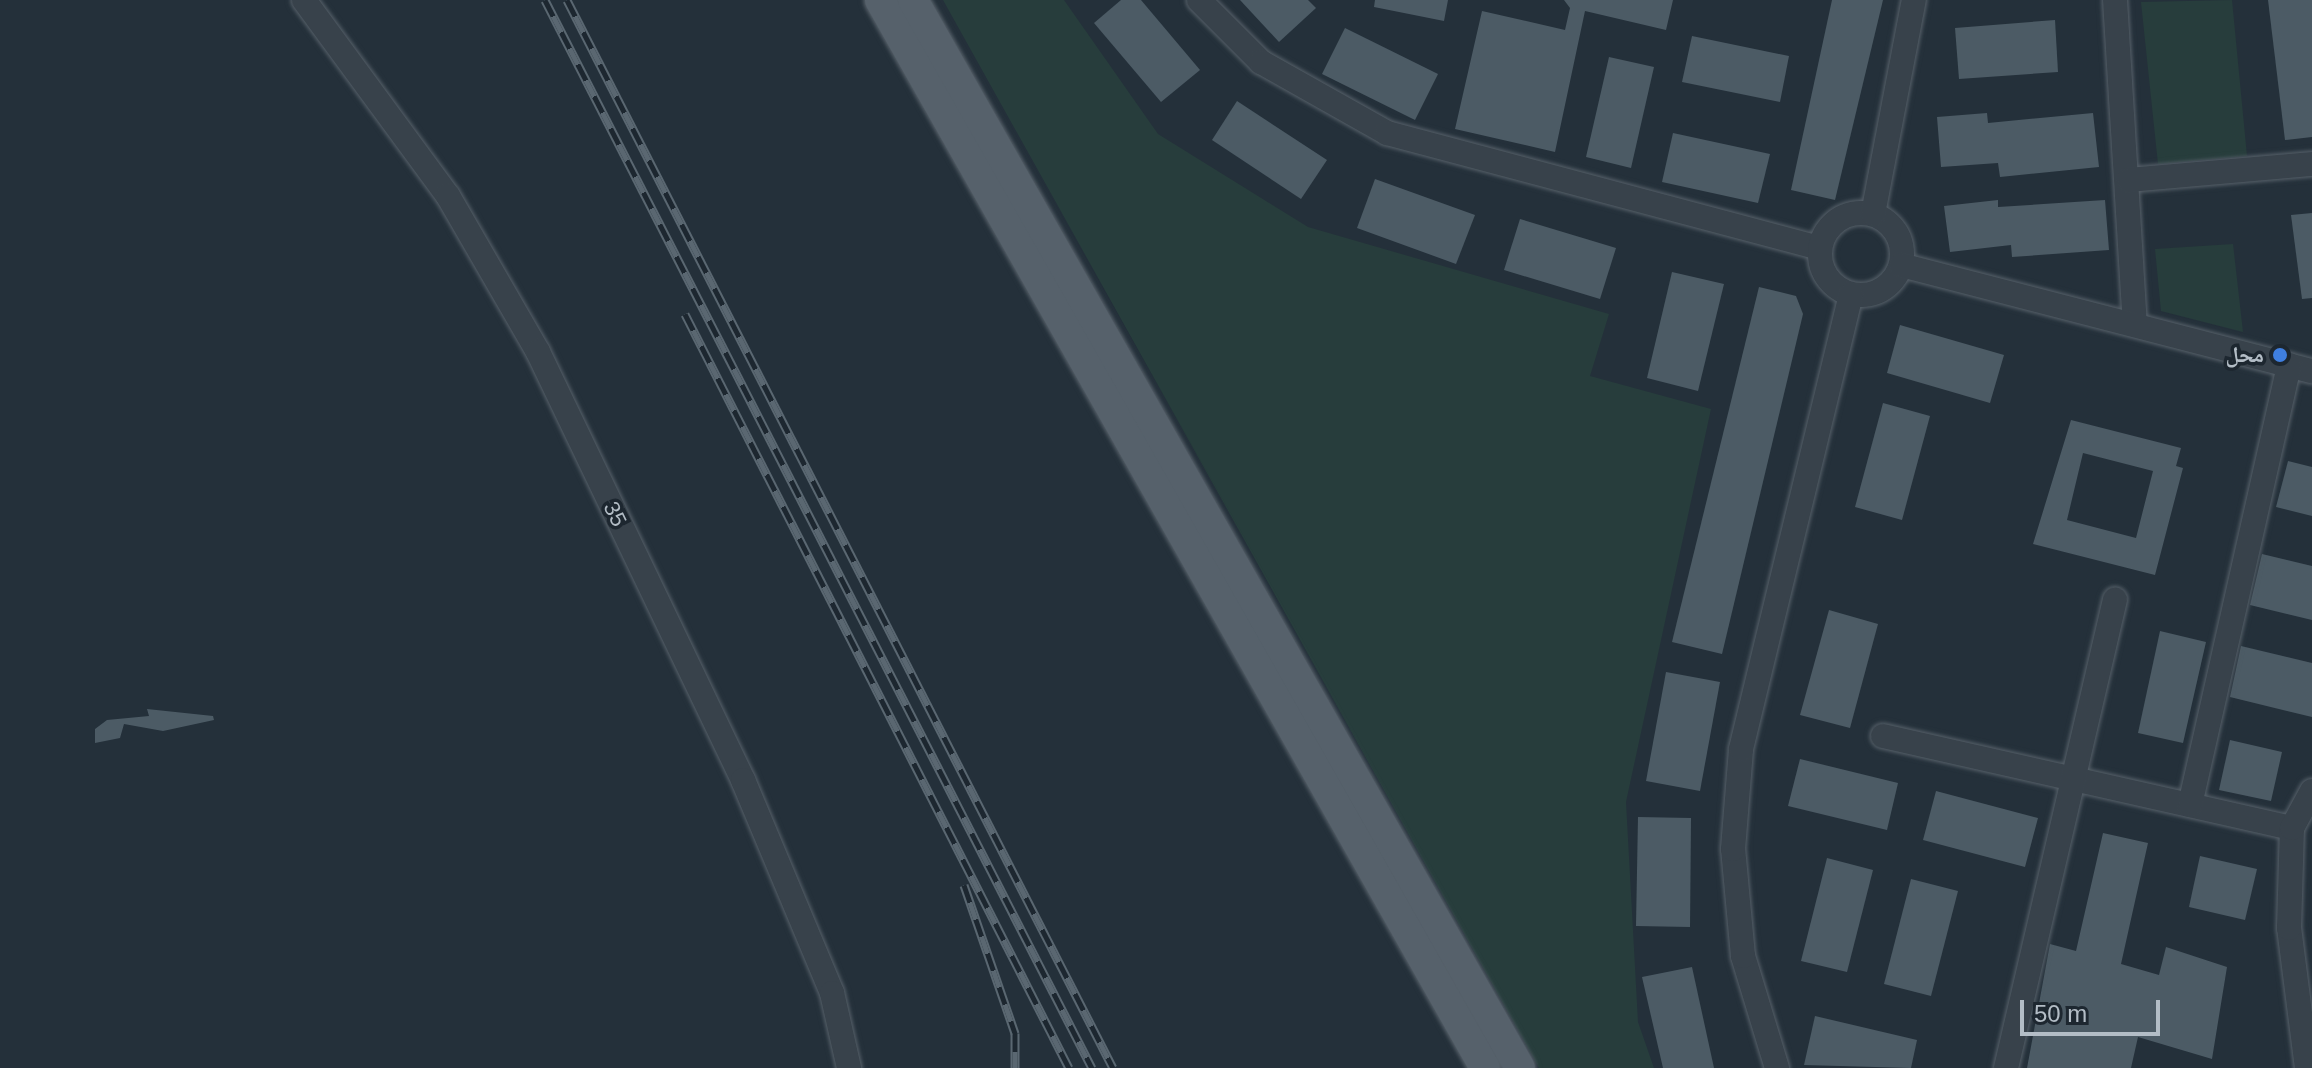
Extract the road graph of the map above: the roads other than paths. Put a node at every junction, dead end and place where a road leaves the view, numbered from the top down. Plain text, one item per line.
1 (304, 0) edge
2 (880, 0) edge
3 (913, 0) edge
4 (1199, 0) edge
5 (1914, 0) edge
6 (2115, 0) edge
7 (2312, 164) edge
8 (2129, 180) junction
9 (1873, 214) junction
10 (1819, 248) junction
11 (1901, 265) junction
12 (1851, 294) junction
13 (2135, 324) junction
14 (2300, 368) edge
15 (2115, 599) dead end
16 (1883, 736) dead end
17 (2071, 779) junction
18 (2312, 791) edge
19 (2190, 805) junction
20 (2292, 828) junction
21 (2307, 1026) edge
22 (849, 1068) edge
23 (1485, 1068) edge
24 (1520, 1068) edge
25 (1777, 1068) edge
26 (2006, 1068) edge
27 (2307, 1068) edge

1 - 22 street, 35
2 - 23 main road
3 - 24 main road
4 - 10 street
5 - 9 street
6 - 8 street
7 - 8 street
8 - 13 street
9 - 10 street
9 - 11 street
10 - 12 street
11 - 12 street
11 - 13 street
12 - 25 street
13 - 14 street
14 - 19 street
15 - 17 street
16 - 17 street
17 - 19 street
17 - 26 street
18 - 20 street
19 - 20 street
20 - 21 street
21 - 27 street

